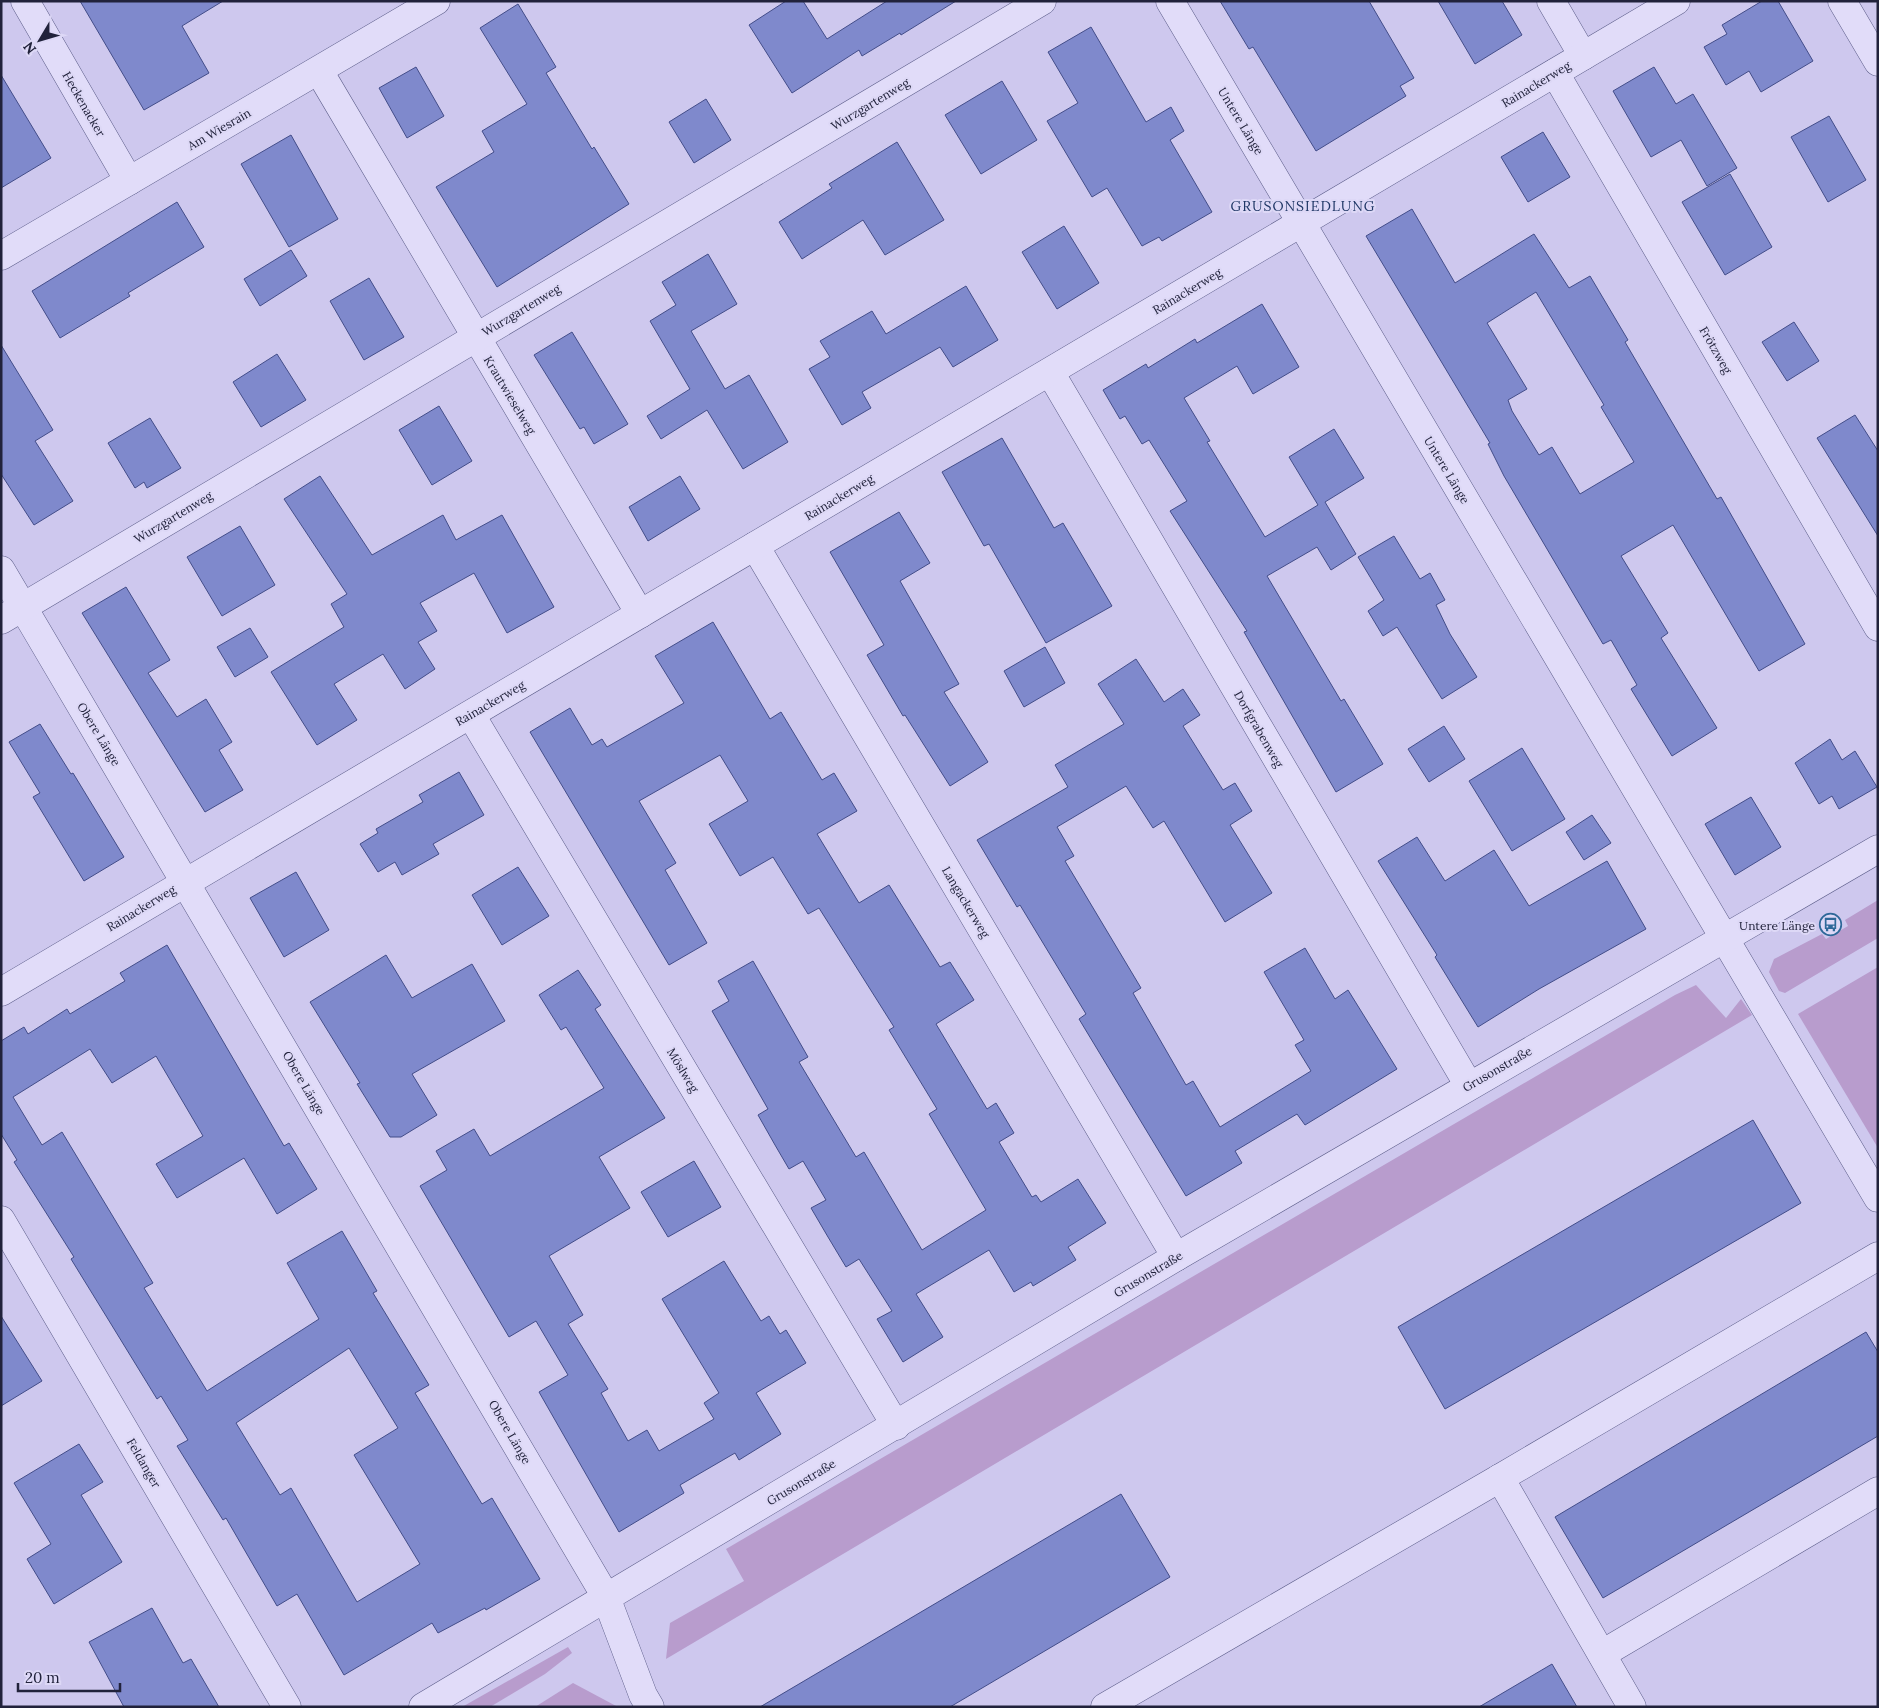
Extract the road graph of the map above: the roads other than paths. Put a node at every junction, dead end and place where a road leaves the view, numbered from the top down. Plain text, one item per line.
1 (25, 1) edge
2 (1042, 1) edge
3 (1170, 1) edge
4 (1551, 1) edge
5 (1676, 1) edge
6 (1842, 1) edge
7 (434, 2) edge
8 (1583, 56) junction
9 (1878, 62) edge
10 (319, 71) junction
11 (1555, 73) junction
12 (128, 181) junction
13 (1301, 223) junction
14 (1, 256) edge
15 (476, 337) junction
16 (1050, 372) junction
17 (755, 546) junction
18 (1, 570) edge
19 (12, 613) edge
20 (640, 614) junction
21 (1878, 627) edge
22 (471, 715) junction
23 (1878, 849) edge
24 (186, 881) junction
25 (1723, 938) junction
26 (1, 992) edge
27 (1469, 1086) junction
28 (1878, 1198) edge
29 (1, 1220) edge
30 (1878, 1256) edge
31 (1176, 1257) junction
32 (896, 1426) junction
33 (1500, 1478) junction
34 (1878, 1491) edge
35 (606, 1597) junction
36 (1602, 1654) junction
37 (287, 1707) edge
38 (423, 1707) edge
39 (650, 1707) edge
40 (1105, 1707) edge
41 (1632, 1707) edge

1 - 12 street, Heckenacker
2 - 15 street, Wurzgartenweg
3 - 13 street, Untere Länge
4 - 8 street
5 - 8 street, Rainackerweg
6 - 9 street
7 - 10 street, Am Wiesrain
8 - 11 street, Rainackerweg
10 - 12 street, Am Wiesrain
10 - 15 street, Krautwieselweg
11 - 13 street, Rainackerweg
11 - 21 street, Frötzweg
12 - 14 street, Am Wiesrain
13 - 16 street, Rainackerweg
13 - 25 street, Untere Länge
15 - 19 street, Wurzgartenweg
15 - 20 street, Krautwieselweg
16 - 17 street, Rainackerweg
16 - 27 street, Dorfgrabenweg
17 - 20 street, Rainackerweg
17 - 31 street, Langackerweg
18 - 19 street, Obere Länge
19 - 24 street, Obere Länge
20 - 22 street, Rainackerweg
22 - 24 street, Rainackerweg
22 - 32 street, Möslweg
23 - 25 street, Grusonstraße
24 - 26 street, Rainackerweg
24 - 35 street, Obere Länge
25 - 27 street, Grusonstraße
25 - 28 street, Untere Länge
27 - 31 street, Grusonstraße
29 - 37 street, Feldanger
30 - 33 street
31 - 32 street, Grusonstraße
32 - 35 street, Grusonstraße
33 - 36 street
33 - 40 street
34 - 36 street
35 - 38 street, Grusonstraße
35 - 39 street, Obere Länge
36 - 41 street

